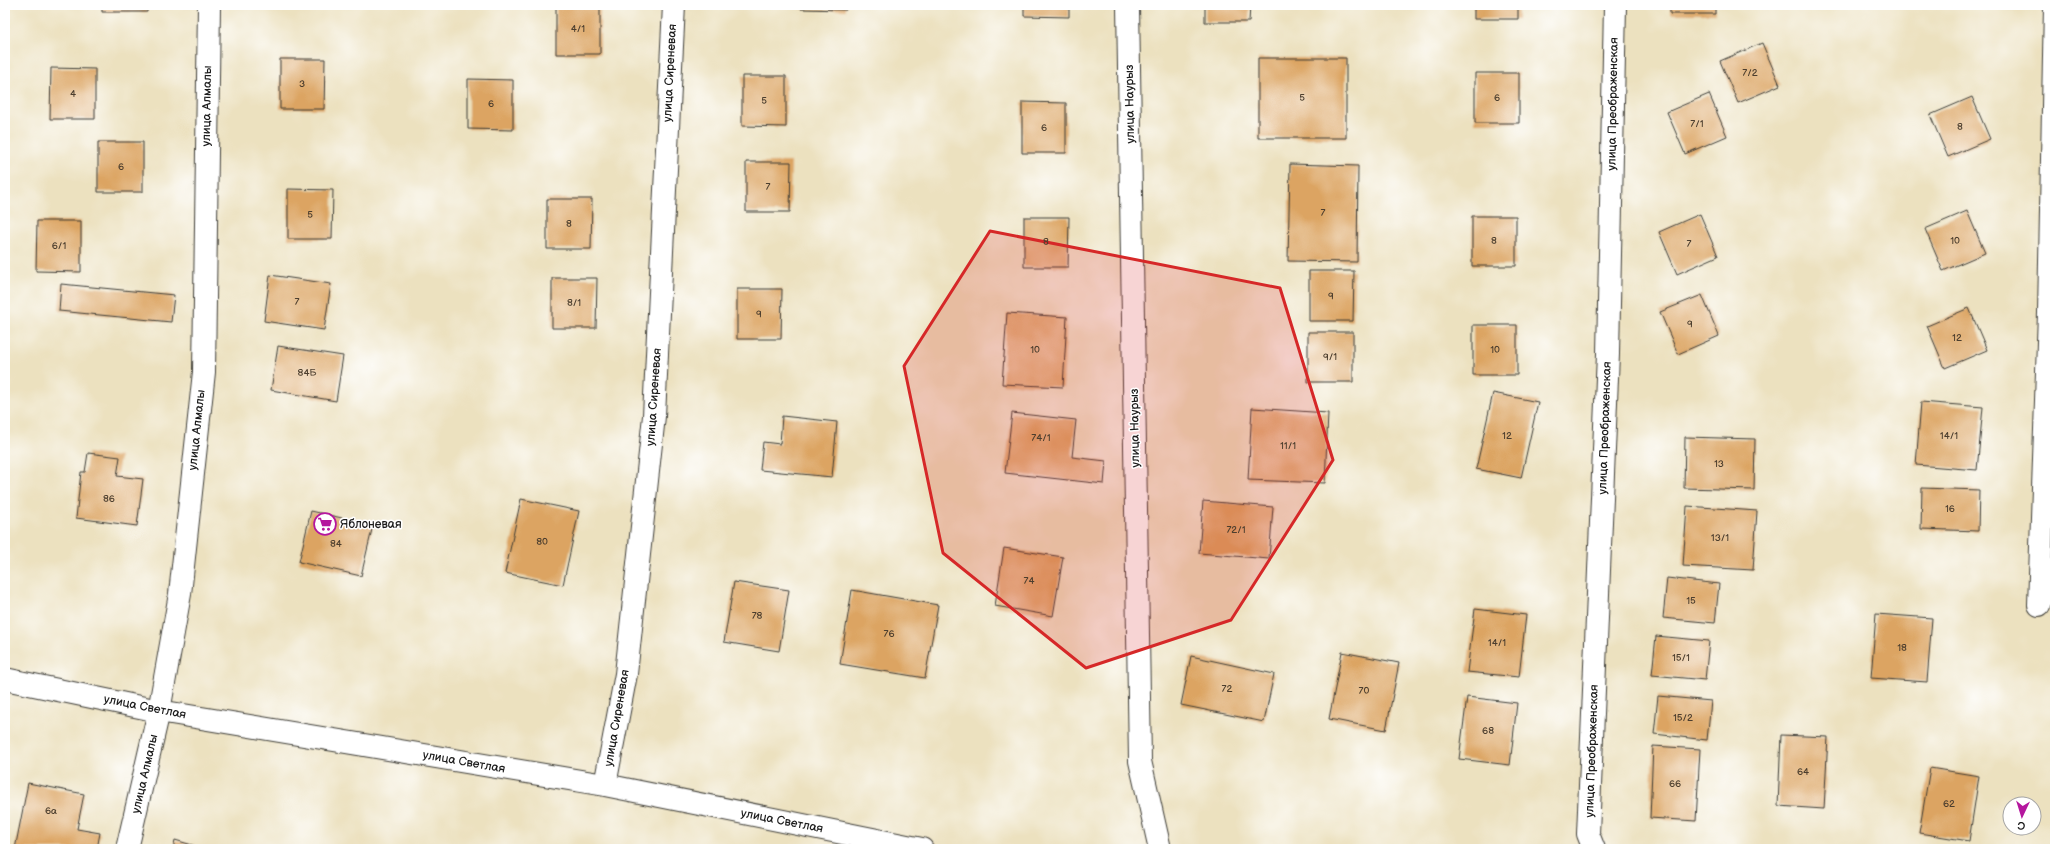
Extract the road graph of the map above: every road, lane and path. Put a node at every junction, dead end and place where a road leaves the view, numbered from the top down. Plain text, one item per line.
1 (209, 5) edge
2 (674, 5) edge
3 (1128, 5) edge
4 (1615, 5) edge
5 (2055, 5) edge
6 (2052, 313) edge
7 (2039, 605) dead end
8 (5, 679) edge
9 (159, 710) junction
10 (605, 785) junction
11 (127, 849) edge
12 (922, 849) edge
13 (1160, 849) edge
14 (1594, 849) edge

1 - 9 street, улица Алмалы
2 - 10 street, улица Сиреневая
3 - 13 street, улица Наурыз
4 - 14 street, улица Преображенская
5 - 6 street
6 - 7 street
8 - 9 street, улица Светлая
9 - 10 street, улица Светлая
9 - 11 street, улица Алмалы
10 - 12 street, улица Светлая

